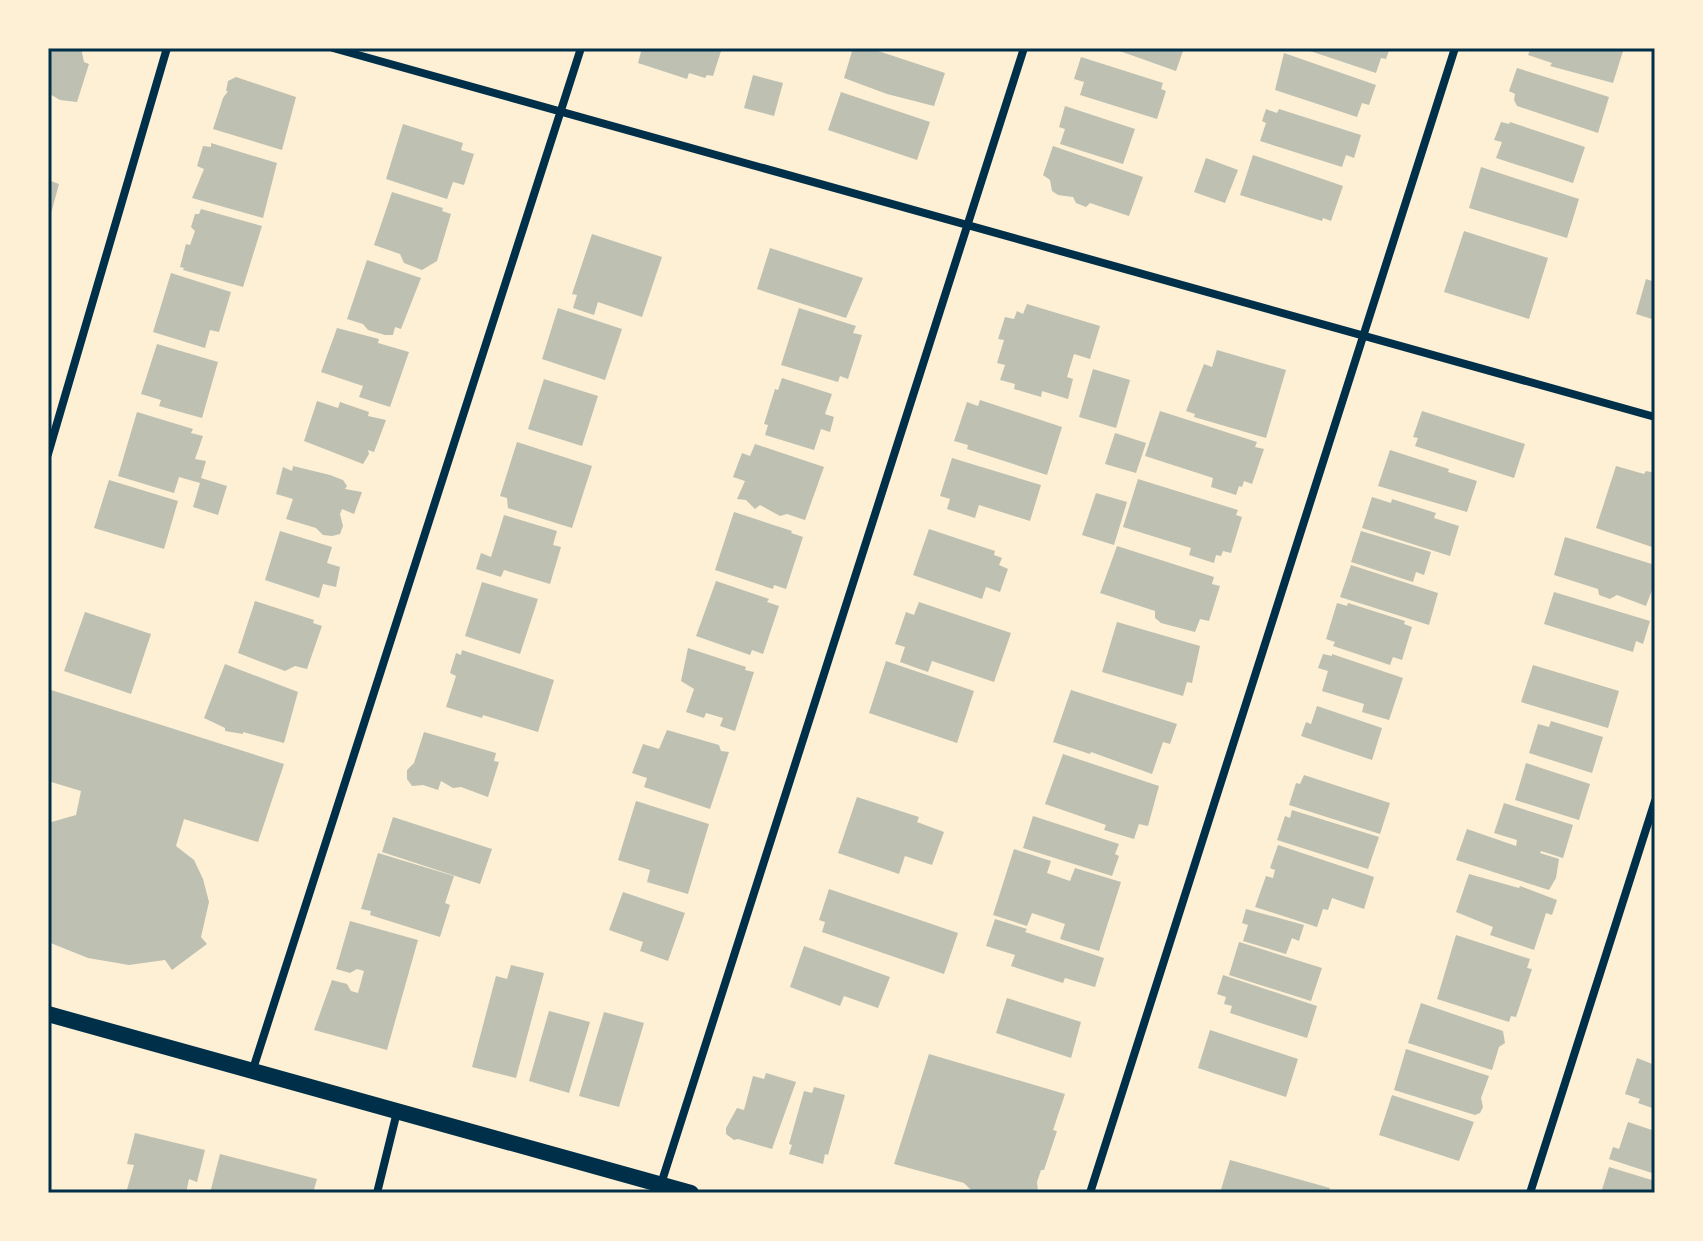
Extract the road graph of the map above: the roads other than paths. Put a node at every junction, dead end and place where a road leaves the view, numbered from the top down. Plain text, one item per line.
1 (167, 48) edge
2 (333, 48) edge
3 (581, 48) edge
4 (1024, 48) edge
5 (1455, 48) edge
6 (561, 111) junction
7 (967, 226) junction
8 (1364, 336) junction
9 (1655, 417) edge
10 (48, 454) edge
11 (1655, 801) edge
12 (48, 1014) edge
13 (253, 1069) junction
14 (397, 1112) junction
15 (661, 1184) junction
16 (377, 1193) edge
17 (691, 1193) edge
18 (1090, 1193) edge
19 (1530, 1193) edge

1 - 10 street
2 - 6 street
3 - 6 street
4 - 7 street
5 - 8 street
6 - 7 street
6 - 13 street
7 - 8 street
7 - 15 street
8 - 9 street
8 - 18 street
11 - 19 street
12 - 13 main road
13 - 14 main road
14 - 15 main road
14 - 16 street
15 - 17 main road

